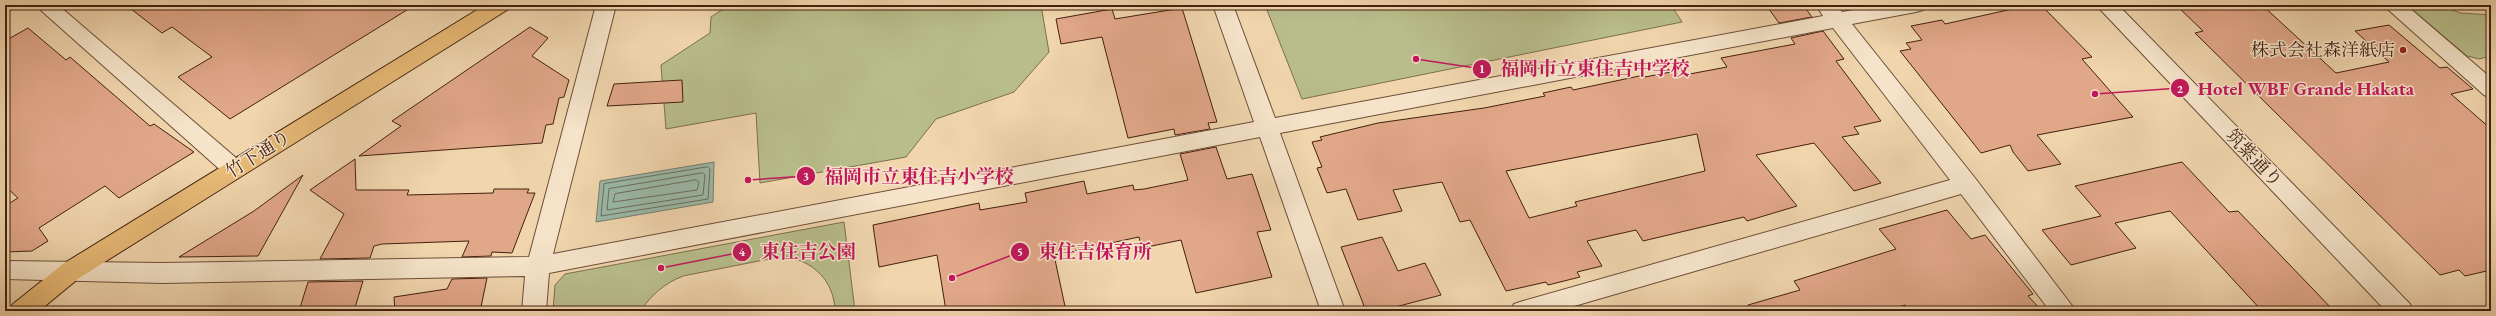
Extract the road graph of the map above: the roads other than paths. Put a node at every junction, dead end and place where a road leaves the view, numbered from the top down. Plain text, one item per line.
1 (45, 5) edge
2 (500, 5) edge
3 (606, 5) edge
4 (1223, 5) edge
5 (1916, 5) edge
6 (2106, 5) edge
7 (2393, 5) edge
8 (1832, 13) edge
9 (2491, 68) edge
10 (2471, 73) junction
11 (2491, 90) edge
12 (1267, 128) junction
13 (234, 169) junction
14 (1967, 184) junction
15 (538, 266) junction
16 (5, 270) edge
17 (70, 271) junction
18 (22, 311) edge
19 (534, 311) edge
20 (1333, 311) edge
21 (1523, 311) edge
22 (2064, 311) edge
23 (2402, 311) edge

1 - 13 street
2 - 13 highway, 竹下通り
3 - 15 street
4 - 12 street
5 - 8 street
6 - 23 street, 筑紫通り
7 - 10 street
8 - 12 street
8 - 14 street
9 - 10 street
10 - 11 street
12 - 15 street
12 - 20 street
13 - 17 highway, 竹下通り
14 - 21 street
14 - 22 street
15 - 17 street
15 - 19 street
16 - 17 street
17 - 18 highway, 竹下通り

